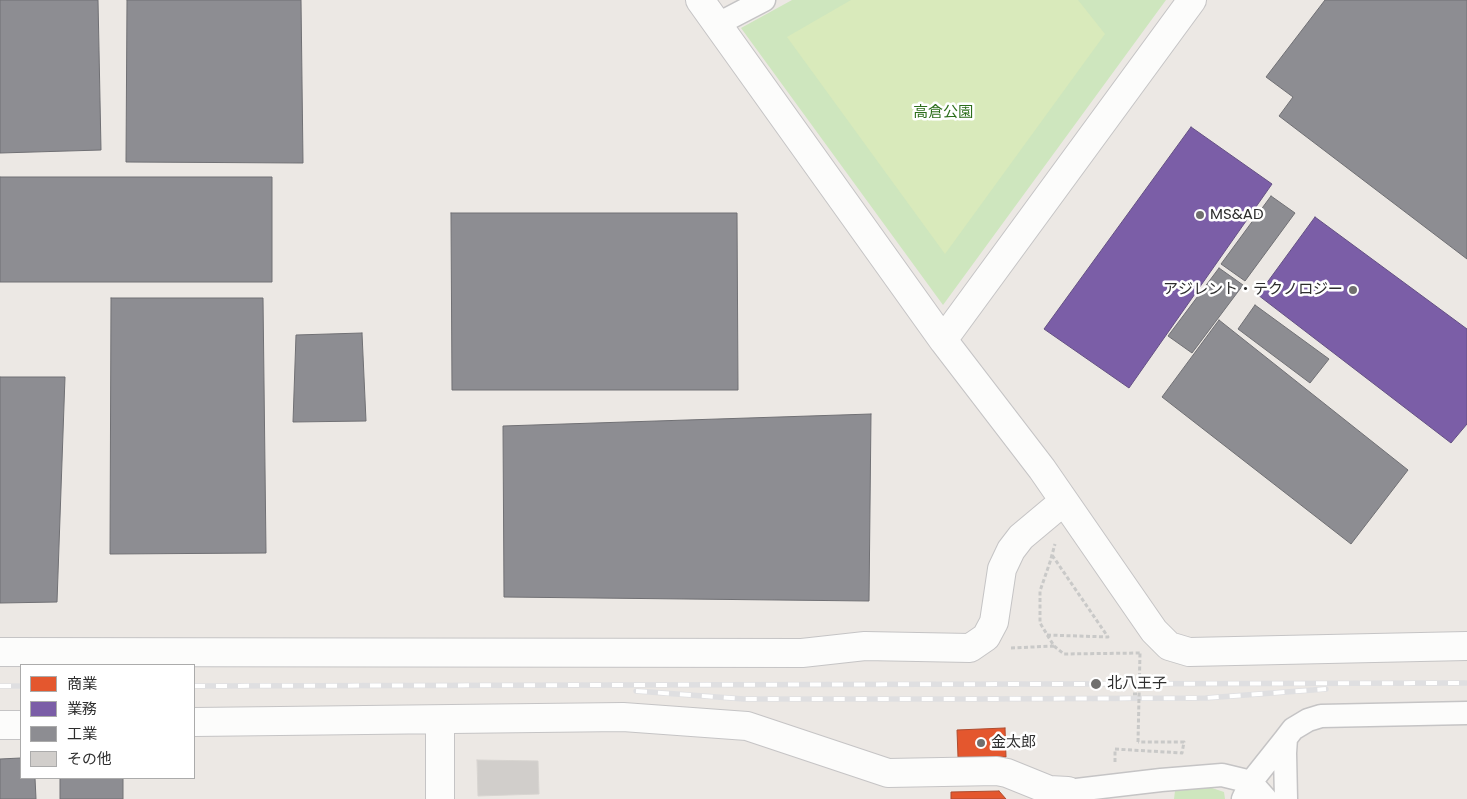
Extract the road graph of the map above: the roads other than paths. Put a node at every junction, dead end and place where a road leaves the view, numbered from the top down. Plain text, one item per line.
1 (700, 0) edge
2 (764, 0) edge
3 (1192, 0) edge
4 (718, 24) junction
5 (943, 340) junction
6 (1064, 501) junction
7 (1467, 646) edge
8 (0, 652) edge
9 (1467, 712) edge
10 (440, 720) junction
11 (195, 722) edge
12 (0, 725) edge
13 (20, 725) edge
14 (1286, 738) junction
15 (1023, 789) edge
16 (1156, 789) edge
17 (1068, 791) junction
18 (1247, 791) edge
19 (440, 799) edge
20 (1093, 799) edge
21 (1266, 799) edge
22 (1286, 799) edge

1 - 4 street
2 - 4 street
3 - 5 street
4 - 5 street
5 - 6 street
6 - 7 street
6 - 8 street
9 - 14 street
10 - 11 street
10 - 15 street
10 - 19 street
12 - 13 street
14 - 18 street
14 - 22 street
15 - 17 street
16 - 17 street
16 - 18 street
17 - 20 street
18 - 21 street

